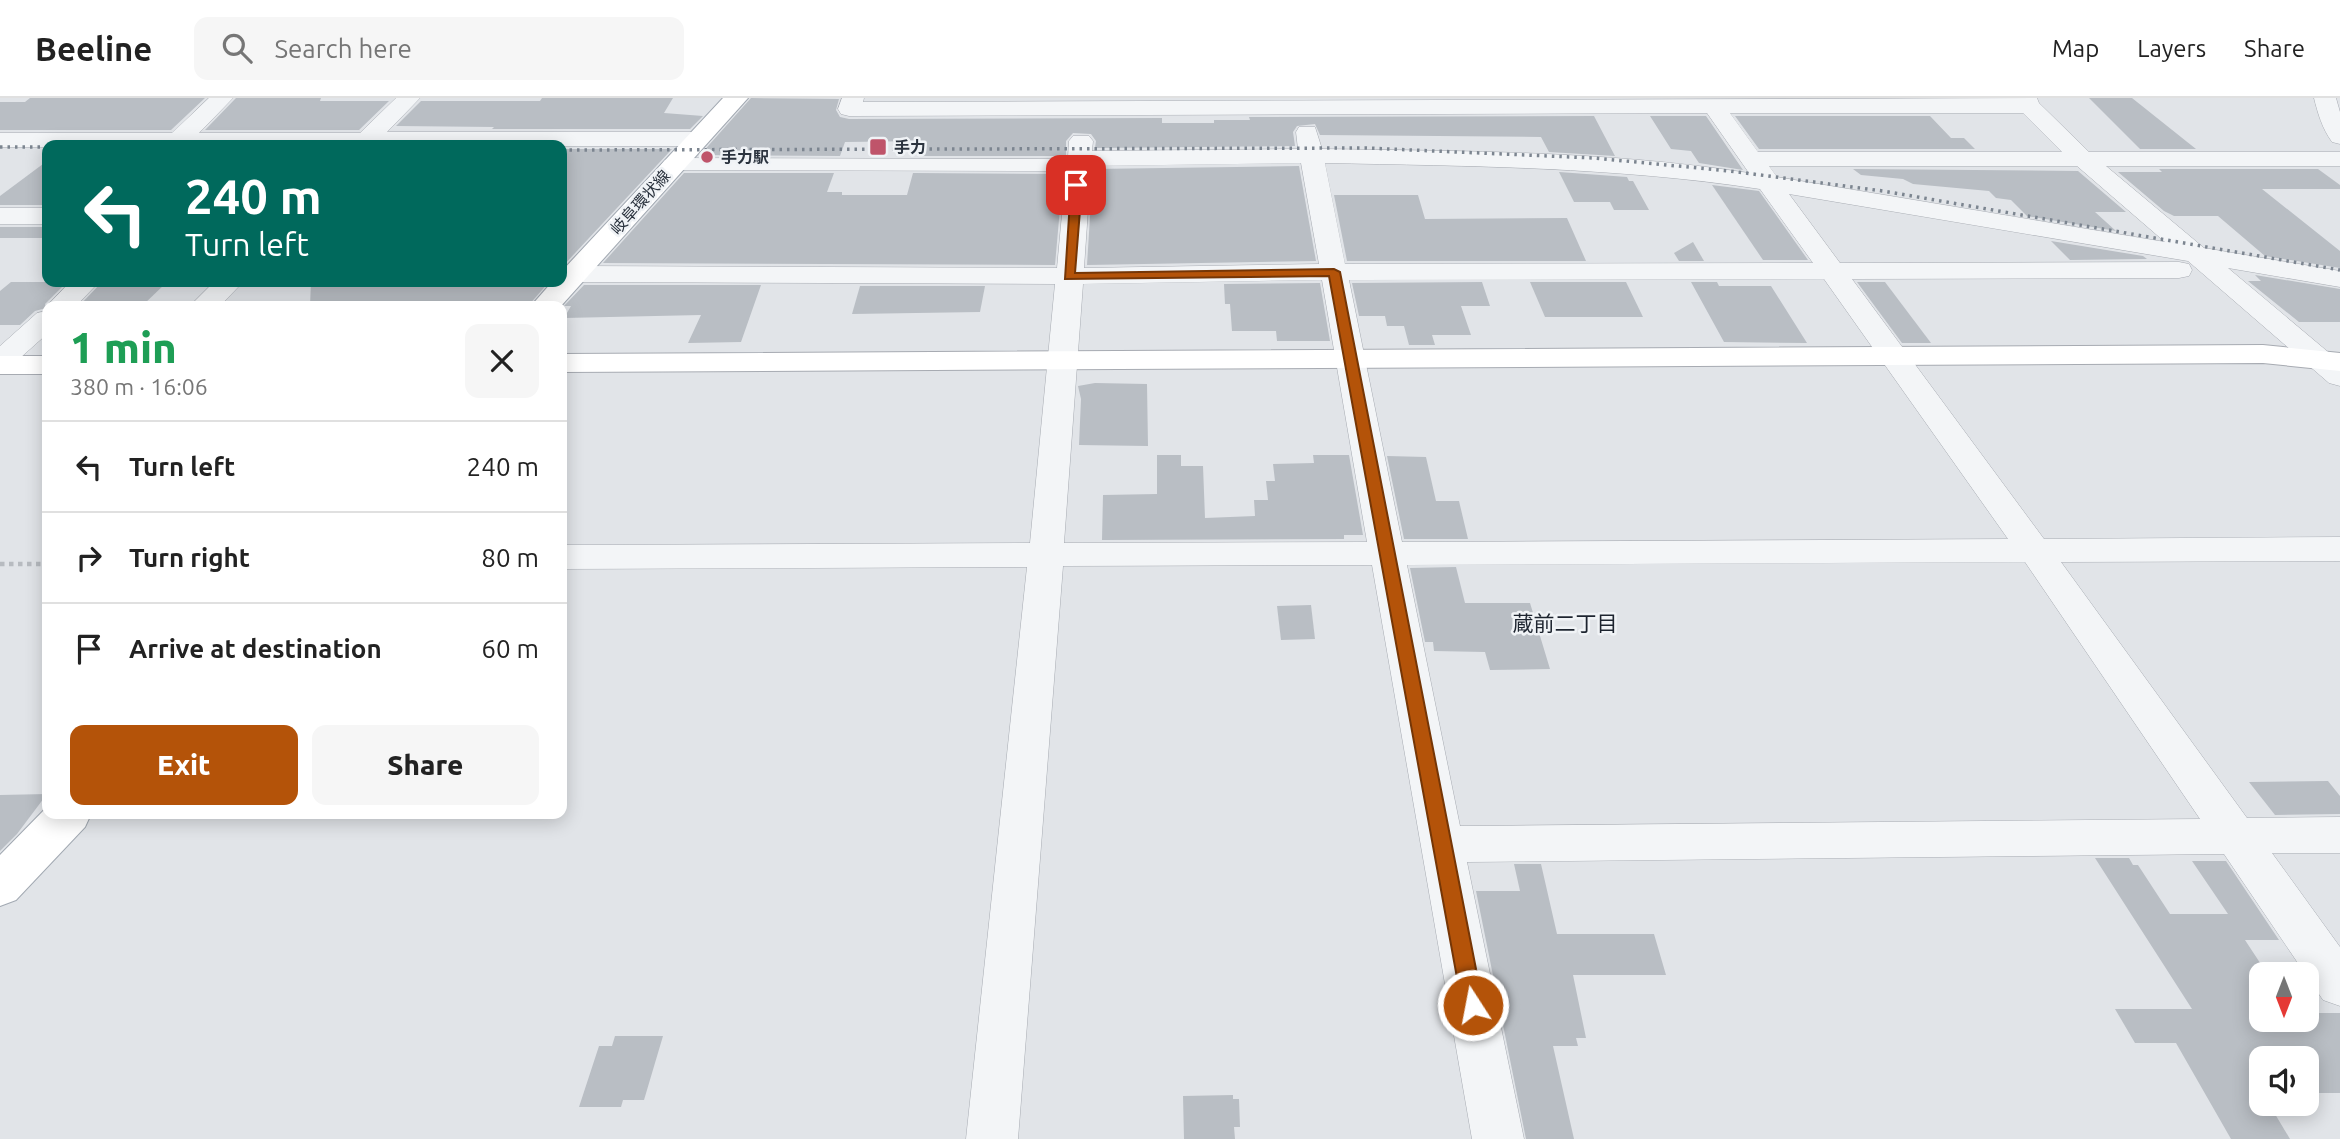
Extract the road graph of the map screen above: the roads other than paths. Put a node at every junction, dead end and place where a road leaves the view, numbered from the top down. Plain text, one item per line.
1 (222, 98) edge
2 (409, 98) edge
3 (736, 98) edge
4 (853, 98) edge
5 (2325, 98) edge
6 (1710, 102) edge
7 (2027, 102) edge
8 (1084, 103) edge
9 (1301, 103) edge
10 (1397, 103) edge
11 (2340, 138) edge
12 (0, 140) edge
13 (42, 140) edge
14 (178, 140) edge
15 (366, 140) edge
16 (567, 149) edge
17 (683, 154) junction
18 (1312, 156) junction
19 (567, 158) edge
20 (0, 159) edge
21 (42, 159) edge
22 (1749, 159) junction
23 (2083, 159) junction
24 (2340, 159) edge
25 (1078, 162) junction
26 (1768, 183) junction
27 (0, 216) edge
28 (42, 216) edge
29 (2203, 262) junction
30 (1334, 272) junction
31 (1832, 272) junction
32 (574, 274) junction
33 (1069, 276) junction
34 (2340, 279) edge
35 (567, 282) edge
36 (80, 287) edge
37 (224, 287) edge
38 (562, 287) edge
39 (66, 301) edge
40 (209, 301) edge
41 (550, 301) edge
42 (42, 324) edge
43 (1894, 357) junction
44 (1350, 360) junction
45 (2328, 360) edge
46 (1063, 361) junction
47 (0, 363) edge
48 (567, 363) edge
49 (42, 365) edge
50 (2340, 377) edge
51 (2340, 549) edge
52 (2035, 551) junction
53 (1388, 554) junction
54 (1046, 555) junction
55 (567, 557) edge
56 (64, 819) edge
57 (2340, 835) edge
58 (2235, 836) junction
59 (1443, 844) junction
60 (0, 886) edge
61 (2340, 985) edge
62 (992, 1139) edge
63 (1498, 1139) edge

1 - 14 street
2 - 15 street
3 - 17 street, 岐阜環状線
4 - 8 street
5 - 11 street
6 - 7 street
6 - 10 street
6 - 22 street
7 - 23 street
8 - 9 street
8 - 25 street
9 - 10 street
9 - 18 street
12 - 13 street
16 - 17 street
17 - 19 street
17 - 25 street
17 - 32 street, 岐阜環状線
18 - 25 street
18 - 26 street
18 - 30 street
20 - 21 street
22 - 23 street
22 - 26 street
23 - 24 street
23 - 29 street
25 - 33 street
26 - 29 street
26 - 31 street
27 - 28 street
29 - 31 street
29 - 34 street
29 - 45 street
30 - 31 street
30 - 33 street
30 - 44 street
31 - 43 street
32 - 33 street
32 - 35 street, 岐阜環状線
33 - 46 street
36 - 39 street
37 - 40 street
38 - 41 street, 岐阜環状線
42 - 47 street
43 - 44 street
43 - 45 street
43 - 52 street
44 - 46 street
44 - 53 street
45 - 50 street
46 - 48 street
46 - 54 street
47 - 49 street
51 - 52 street
52 - 53 street
52 - 58 street
53 - 54 street
53 - 59 street
54 - 55 street
54 - 62 street
56 - 60 street
57 - 58 street
58 - 59 street
58 - 61 street
59 - 63 street

